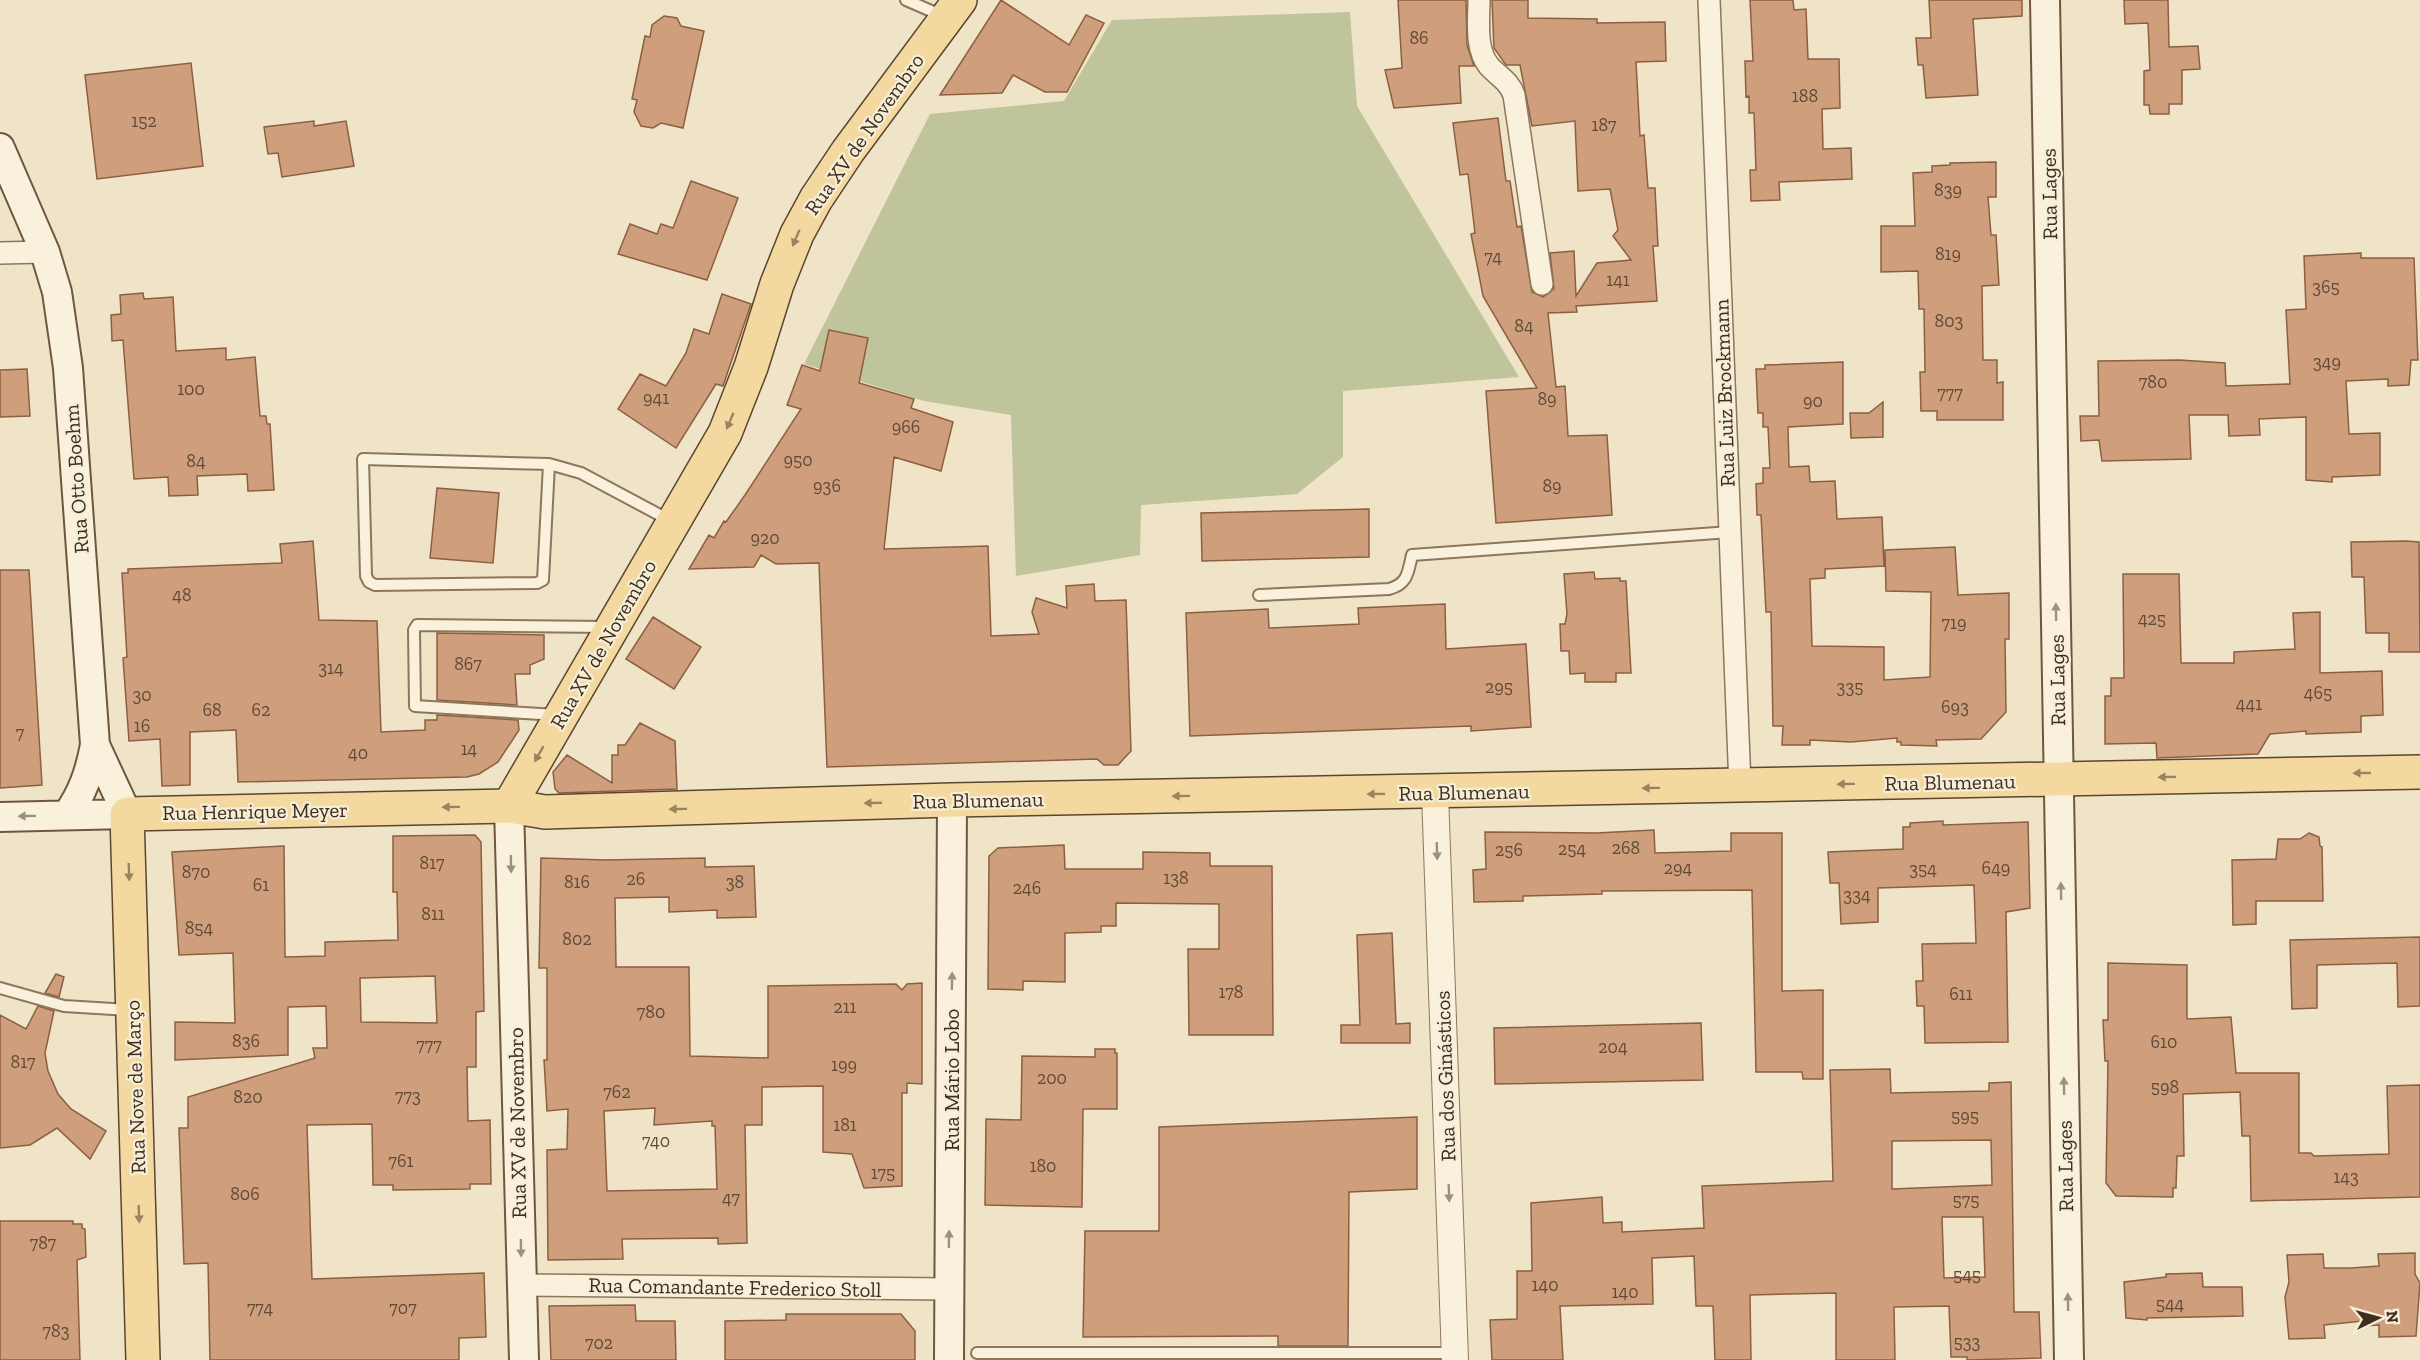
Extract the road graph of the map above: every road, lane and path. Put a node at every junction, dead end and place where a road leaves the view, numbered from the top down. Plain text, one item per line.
1 (906, 0) edge
2 (1479, 0) edge
3 (1709, 0) edge
4 (2045, 0) edge
5 (953, 9) edge
6 (0, 148) edge
7 (45, 252) junction
8 (0, 253) edge
9 (1542, 284) dead end
10 (549, 464) junction
11 (674, 523) junction
12 (1730, 532) junction
13 (1259, 595) dead end
14 (611, 627) junction
15 (561, 715) junction
16 (95, 745) junction
17 (2420, 772) edge
18 (2059, 780) junction
19 (1740, 786) junction
20 (1435, 793) junction
21 (952, 800) junction
22 (509, 806) junction
23 (127, 814) junction
24 (67, 815) junction
25 (0, 817) edge
26 (0, 988) edge
27 (133, 1010) junction
28 (522, 1285) junction
29 (949, 1289) junction
30 (977, 1353) dead end
31 (1455, 1357) edge
32 (143, 1360) edge
33 (524, 1360) edge
34 (949, 1360) edge
35 (2069, 1360) edge

1 - 5 lane
2 - 9 street
3 - 12 street, Rua Luiz Brockmann
18 -> 4 main road, Rua Lages
5 -> 11 main road, Rua XV de Novembro
6 - 7 main road, Rua Otto Boehm
7 - 8 street
7 - 16 main road, Rua Otto Boehm
10 - 10 lane
10 - 11 lane
11 - 14 main road, Rua XV de Novembro
12 - 13 lane
12 - 19 street, Rua Luiz Brockmann
14 - 15 main road, Rua XV de Novembro
14 - 15 lane
15 -> 22 main road, Rua XV de Novembro
16 - 23 main road, Rua Otto Boehm
16 - 24 main road
17 -> 18 main road, Rua Blumenau
18 -> 19 main road, Rua Blumenau
35 -> 18 main road, Rua Lages
19 -> 20 main road, Rua Blumenau
20 -> 21 main road, Rua Blumenau
20 -> 31 street, Rua dos Ginásticos
21 -> 22 main road, Rua Blumenau
29 -> 21 main road, Rua Mário Lobo
22 -> 23 main road, Rua Henrique Meyer
22 -> 28 main road, Rua XV de Novembro
23 - 24 main road, Rua Henrique Meyer
23 -> 27 main road, Rua Nove de Março
24 -> 25 main road, Rua Henrique Meyer
26 - 27 lane
27 -> 32 main road, Rua Nove de Março
28 - 29 street, Rua Comandante Frederico Stoll
28 - 33 main road, Rua XV de Novembro
29 - 34 main road, Rua Mário Lobo
30 - 31 lane

